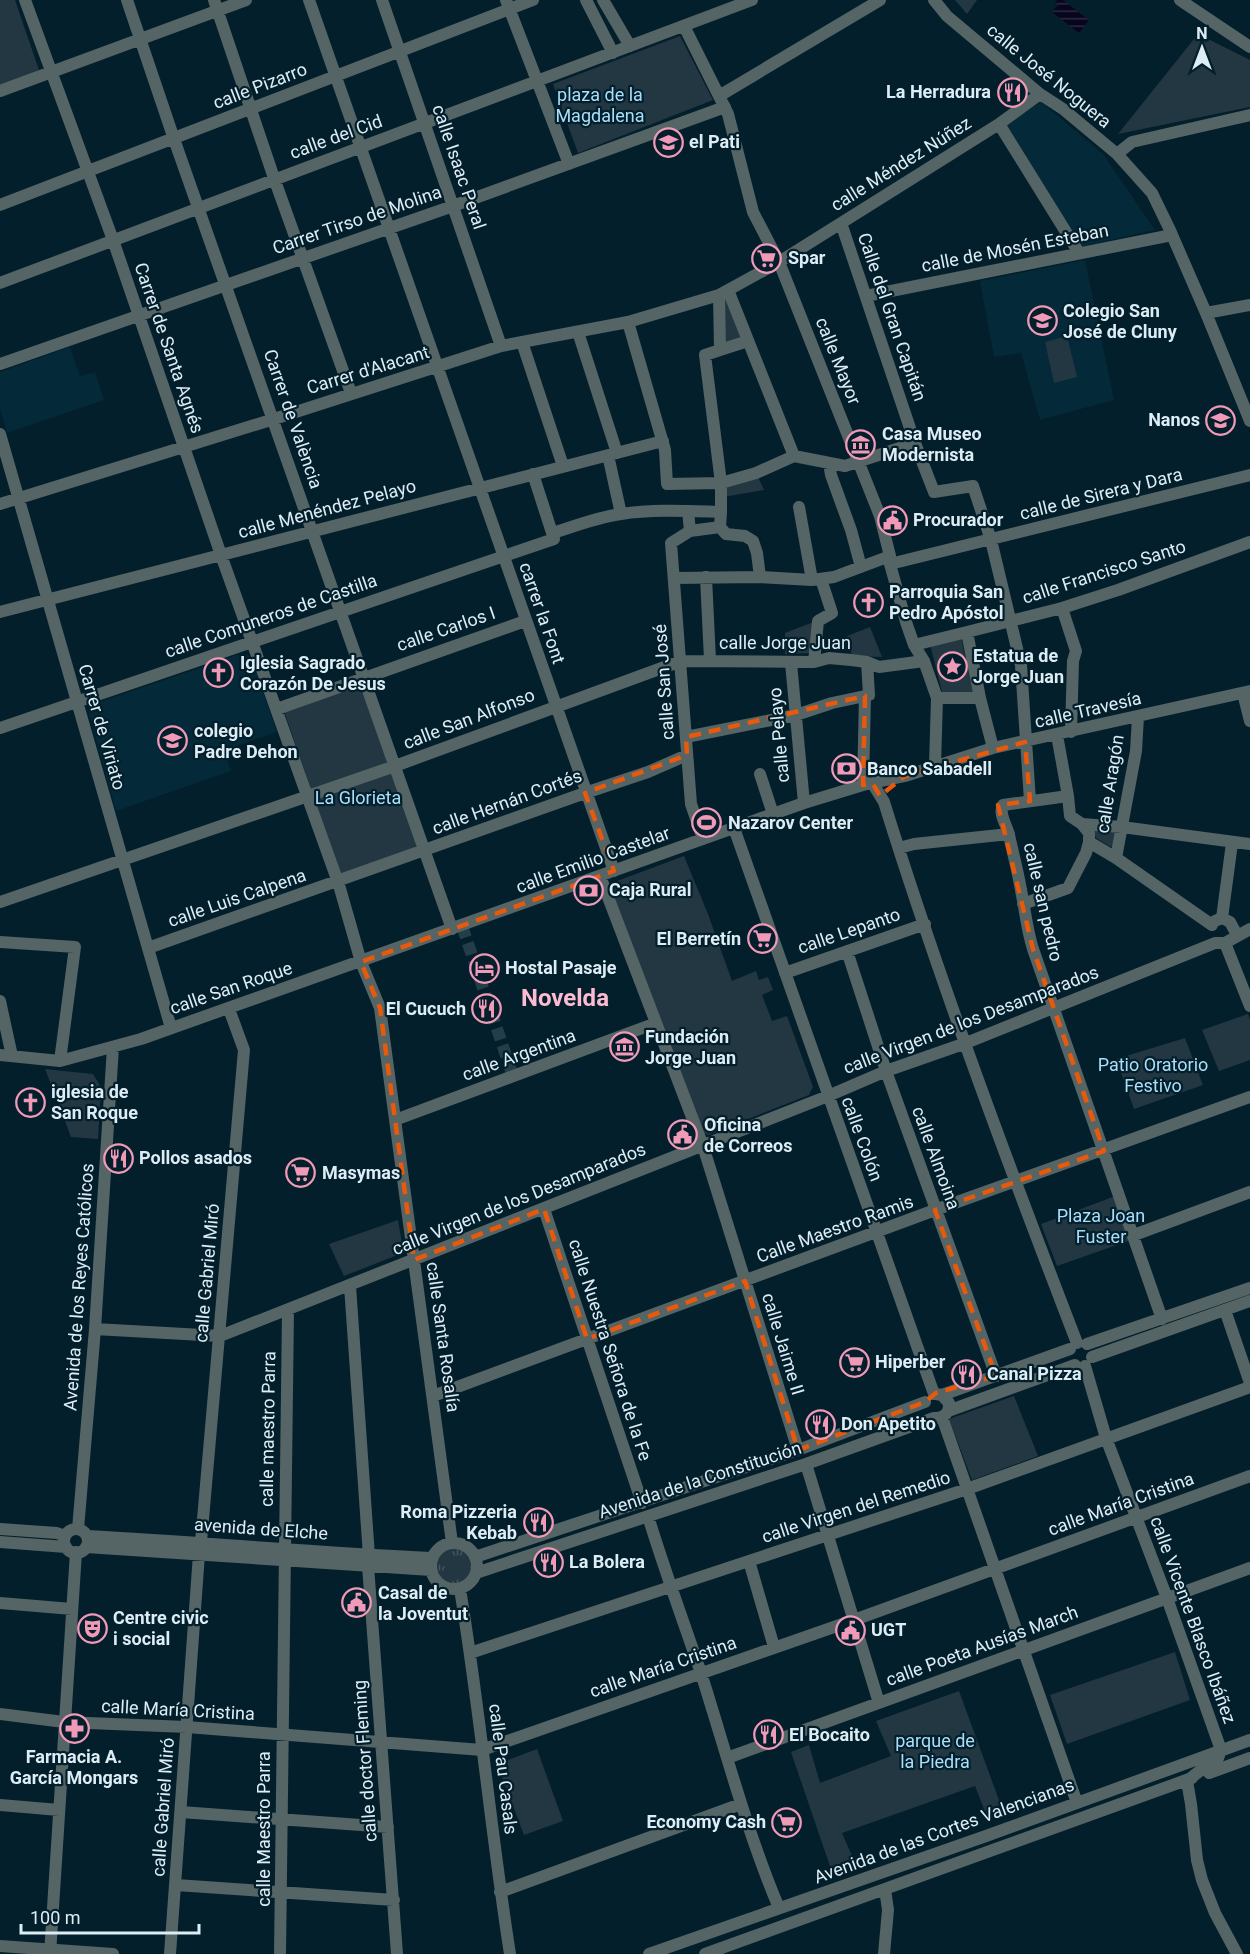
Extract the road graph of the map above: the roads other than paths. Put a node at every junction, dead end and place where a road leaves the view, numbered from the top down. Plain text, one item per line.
1 (25, 0) edge
2 (127, 0) edge
3 (246, 0) edge
4 (309, 0) edge
5 (382, 0) edge
6 (533, 0) edge
7 (586, 0) edge
8 (603, 0) edge
9 (752, 0) edge
10 (880, 0) edge
11 (934, 0) edge
12 (1180, 0) edge
13 (508, 4) edge
14 (215, 5) edge
15 (684, 26) junction
16 (141, 38) junction
17 (630, 46) junction
18 (1250, 47) edge
19 (400, 51) junction
20 (613, 53) junction
21 (53, 72) junction
22 (336, 75) junction
23 (536, 82) junction
24 (0, 92) edge
25 (1040, 94) junction
26 (722, 101) junction
27 (251, 109) junction
28 (1250, 115) edge
29 (425, 124) junction
30 (999, 124) junction
31 (174, 139) junction
32 (359, 147) junction
33 (1117, 154) junction
34 (569, 164) junction
35 (88, 172) junction
36 (274, 178) junction
37 (0, 205) edge
38 (453, 206) junction
39 (198, 207) junction
40 (840, 224) junction
41 (387, 228) junction
42 (1172, 235) junction
43 (112, 240) junction
44 (1079, 253) junction
45 (303, 258) junction
46 (780, 262) junction
47 (0, 283) edge
48 (226, 284) junction
49 (723, 293) junction
50 (866, 296) junction
51 (1250, 305) edge
52 (1206, 313) junction
53 (139, 315) junction
54 (628, 322) junction
55 (578, 332) junction
56 (748, 341) junction
57 (522, 342) junction
58 (501, 346) junction
59 (720, 350) junction
60 (0, 364) edge
61 (436, 368) junction
62 (351, 393) junction
63 (274, 419) junction
64 (1250, 421) edge
65 (0, 434) edge
66 (663, 441) junction
67 (915, 443) junction
68 (185, 447) junction
69 (612, 454) junction
70 (794, 456) junction
71 (858, 461) junction
72 (829, 463) junction
73 (563, 466) junction
74 (533, 474) junction
75 (1250, 475) edge
76 (721, 483) junction
77 (478, 488) junction
78 (19, 499) junction
79 (0, 504) edge
80 (800, 507) dead end
81 (688, 512) junction
82 (721, 512) junction
83 (621, 514) junction
84 (720, 526) junction
85 (690, 531) junction
86 (313, 532) junction
87 (554, 536) junction
88 (991, 540) junction
89 (1250, 542) edge
90 (221, 555) junction
91 (503, 556) junction
92 (890, 560) junction
93 (861, 567) junction
94 (760, 577) junction
95 (674, 578) junction
96 (706, 578) junction
97 (817, 580) junction
98 (48, 600) junction
99 (1062, 608) junction
100 (0, 612) edge
101 (341, 612) junction
102 (525, 621) junction
103 (1011, 621) junction
104 (967, 632) junction
105 (253, 642) junction
106 (914, 645) junction
107 (710, 660) junction
108 (681, 661) junction
109 (924, 661) junction
110 (814, 662) junction
111 (867, 662) junction
112 (791, 663) junction
113 (364, 678) junction
114 (1246, 692) edge
115 (865, 696) junction
116 (937, 698) junction
117 (980, 698) junction
118 (76, 702) junction
119 (555, 706) junction
120 (277, 709) junction
121 (796, 715) junction
122 (1138, 717) junction
123 (1250, 721) edge
124 (0, 728) edge
125 (1071, 732) junction
126 (1057, 735) junction
127 (686, 737) junction
128 (1024, 742) junction
129 (993, 748) junction
130 (687, 754) junction
131 (935, 765) junction
132 (395, 766) junction
133 (760, 774) dead end
134 (905, 776) junction
135 (868, 785) junction
136 (585, 793) junction
137 (307, 795) junction
138 (1068, 796) junction
139 (1030, 801) junction
140 (884, 802) junction
141 (804, 803) junction
142 (773, 814) junction
143 (1082, 824) junction
144 (1122, 826) junction
145 (734, 828) junction
146 (1009, 834) junction
147 (703, 839) junction
148 (1089, 842) junction
149 (1232, 843) junction
150 (1250, 844) edge
151 (899, 848) junction
152 (424, 851) junction
153 (1116, 858) junction
154 (122, 859) junction
155 (614, 871) junction
156 (600, 876) junction
157 (338, 882) junction
158 (0, 902) edge
159 (1023, 904) junction
160 (1217, 921) junction
161 (925, 924) junction
162 (452, 929) junction
163 (1250, 929) edge
164 (1238, 935) junction
165 (0, 942) edge
166 (1220, 943) junction
167 (148, 948) junction
168 (847, 951) junction
169 (361, 962) junction
170 (785, 973) junction
171 (0, 1001) edge
172 (1250, 1006) edge
173 (1053, 1008) junction
174 (229, 1009) junction
175 (656, 1023) junction
176 (171, 1028) junction
177 (966, 1043) junction
178 (113, 1047) junction
179 (6, 1055) edge
180 (60, 1061) junction
181 (886, 1071) junction
182 (828, 1096) junction
183 (1250, 1097) edge
184 (395, 1120) junction
185 (703, 1146) junction
186 (1104, 1151) junction
187 (1015, 1182) junction
188 (1250, 1192) edge
189 (544, 1209) junction
190 (935, 1210) junction
191 (877, 1233) junction
192 (1134, 1235) junction
193 (414, 1260) junction
194 (745, 1281) junction
195 (350, 1286) junction
196 (1250, 1288) edge
197 (1250, 1301) edge
198 (288, 1310) junction
199 (1225, 1310) junction
200 (1162, 1319) junction
201 (96, 1329) junction
202 (220, 1336) junction
203 (587, 1339) junction
204 (1078, 1345) junction
205 (1084, 1363) junction
206 (996, 1376) junction
207 (1250, 1385) edge
208 (434, 1396) junction
209 (934, 1397) junction
210 (942, 1415) junction
211 (1106, 1438) junction
212 (798, 1450) junction
213 (806, 1464) junction
214 (1250, 1476) edge
215 (967, 1490) junction
216 (642, 1503) junction
217 (648, 1516) junction
218 (1136, 1517) junction
219 (0, 1529) edge
220 (828, 1535) junction
221 (76, 1541) junction
222 (0, 1542) edge
223 (453, 1543) junction
224 (200, 1548) junction
225 (284, 1554) junction
226 (475, 1557) junction
227 (368, 1561) junction
228 (749, 1561) junction
229 (431, 1564) junction
230 (1250, 1568) edge
231 (994, 1569) junction
232 (476, 1573) junction
233 (670, 1587) junction
234 (460, 1589) junction
235 (1167, 1598) junction
236 (2, 1605) edge
237 (72, 1609) junction
238 (854, 1620) junction
239 (774, 1647) junction
240 (1024, 1650) junction
241 (470, 1653) junction
242 (700, 1672) junction
243 (879, 1703) junction
244 (0, 1714) edge
245 (64, 1722) junction
246 (188, 1727) junction
247 (282, 1734) junction
248 (1250, 1740) edge
249 (382, 1742) junction
250 (482, 1750) junction
251 (1221, 1750) junction
252 (727, 1758) junction
253 (1250, 1758) edge
254 (1187, 1781) junction
255 (1077, 1803) junction
256 (741, 1804) junction
257 (0, 1805) edge
258 (59, 1810) junction
259 (181, 1812) junction
260 (283, 1820) junction
261 (388, 1827) junction
262 (176, 1885) junction
263 (885, 1889) junction
264 (282, 1892) junction
265 (500, 1892) junction
266 (394, 1900) junction
267 (779, 1908) junction
268 (0, 1946) edge
269 (50, 1952) edge
270 (113, 1954) edge
271 (170, 1954) edge
272 (280, 1954) edge
273 (398, 1954) edge
274 (510, 1954) edge
275 (649, 1954) edge
276 (705, 1954) edge
277 (884, 1954) edge
278 (1237, 1954) edge

1 - 21 street, Carrer de Santa Agnés
2 - 16 street, Carrer de València
3 - 14 street
4 - 22 street, carrer la Font
5 - 19 street, calle Isaac Peral
6 - 13 street, calle Pizarro
7 - 20 street
8 - 17 street
9 - 15 street, calle del Cid
10 - 26 street, Carrer Tirso de Molina
11 - 25 street, calle José Noguera
12 - 18 street
13 - 19 street, calle Pizarro
13 - 23 street
14 - 16 street
14 - 27 street
15 - 17 street, calle del Cid
15 - 26 street, calle Mayor
16 - 21 street
16 - 31 street, Carrer de València
17 - 20 street, calle del Cid
19 - 22 street, calle Pizarro
19 - 29 street, calle Isaac Peral
20 - 23 street, calle del Cid
21 - 24 street
21 - 35 street, Carrer de Santa Agnés
22 - 27 street, calle Pizarro
22 - 32 street, carrer la Font
23 - 29 street, calle del Cid
23 - 34 street
25 - 30 street, calle Méndez Núñez
25 - 33 street, calle José Noguera
26 - 34 street, Carrer Tirso de Molina
26 - 46 street, calle Mayor
27 - 31 street, calle Pizarro
27 - 36 street
28 - 33 street
29 - 32 street, calle del Cid
29 - 38 street, calle Isaac Peral
30 - 40 street, calle Méndez Núñez
30 - 44 street
31 - 35 street, calle Pizarro
31 - 39 street, Carrer de València
32 - 36 street, calle del Cid
32 - 41 street, carrer la Font
33 - 42 street, calle José Noguera
34 - 38 street, Carrer Tirso de Molina
35 - 37 street, calle Pizarro
35 - 43 street, Carrer de Santa Agnés
36 - 39 street, calle del Cid
36 - 45 street
38 - 41 street, Carrer Tirso de Molina
38 - 58 street, calle Isaac Peral
39 - 43 street, calle del Cid
39 - 48 street, Carrer de València
40 - 46 street, calle Méndez Núñez
40 - 50 street, Calle del Gran Capitán
41 - 45 street, Carrer Tirso de Molina
41 - 61 street, carrer la Font
42 - 44 street, calle de Mosén Esteban
42 - 52 street, calle José Noguera
43 - 47 street, calle del Cid
43 - 53 street, Carrer de Santa Agnés
44 - 50 street, calle de Mosén Esteban
45 - 48 street, Carrer Tirso de Molina
45 - 62 street
46 - 49 street, calle Méndez Núñez
46 - 71 street, calle Mayor
48 - 53 street, Carrer Tirso de Molina
48 - 63 street, Carrer de València
49 - 54 street, calle Méndez Núñez
49 - 56 street
49 - 59 street
50 - 67 street, Calle del Gran Capitán
51 - 52 street
52 - 64 street, calle José Noguera
53 - 60 street, Carrer Tirso de Molina
53 - 68 street, Carrer de Santa Agnés
54 - 55 street, Carrer d'Alacant
54 - 66 street
55 - 57 street, Carrer d'Alacant
55 - 69 street
56 - 59 street
56 - 70 street
57 - 58 street, Carrer d'Alacant
57 - 73 street
58 - 61 street, Carrer d'Alacant
59 - 76 street
61 - 62 street, Carrer d'Alacant
61 - 77 street, carrer la Font
62 - 63 street, Carrer d'Alacant
63 - 68 street, Carrer d'Alacant
63 - 86 street, Carrer de València
65 - 78 street, Carrer de Viriato
66 - 69 street, calle Menéndez Pelayo
66 - 76 street
67 - 71 street
67 - 88 street, Calle del Gran Capitán
68 - 78 street, Carrer d'Alacant
68 - 90 street, Carrer de Santa Agnés
69 - 73 street, calle Menéndez Pelayo
69 - 83 street
70 - 72 street
70 - 76 street
71 - 72 street
71 - 92 street, calle Mayor
72 - 93 street
73 - 74 street, calle Menéndez Pelayo
74 - 77 street, calle Menéndez Pelayo
74 - 87 street
75 - 88 street, calle de Sirera y Dara
76 - 82 street
77 - 86 street, calle Menéndez Pelayo
77 - 91 street, carrer la Font
78 - 79 street, Carrer d'Alacant
78 - 98 street, Carrer de Viriato
80 - 97 street
81 - 82 street, calle Comuneros de Castilla
81 - 83 street, calle Comuneros de Castilla
81 - 85 street
82 - 84 street
83 - 87 street, calle Comuneros de Castilla
84 - 85 street
84 - 94 street
85 - 95 street, calle San José
86 - 90 street, calle Menéndez Pelayo
86 - 101 street, Carrer de València
87 - 91 street, calle Comuneros de Castilla
88 - 92 street, calle de Sirera y Dara
88 - 103 street, Calle del Gran Capitán
89 - 99 street, calle Francisco Santo
90 - 98 street, calle Menéndez Pelayo
90 - 105 street, Carrer de Santa Agnés
91 - 101 street, calle Comuneros de Castilla
91 - 102 street, carrer la Font
92 - 93 street, calle de Sirera y Dara
92 - 106 street, calle Mayor
93 - 97 street, calle de Sirera y Dara
94 - 96 street, calle de Sirera y Dara
94 - 97 street, calle de Sirera y Dara
95 - 96 street, calle de Sirera y Dara
95 - 108 street, calle San José
96 - 107 street
97 - 110 street
98 - 100 street, calle Menéndez Pelayo
98 - 118 street, Carrer de Viriato
99 - 103 street, calle Francisco Santo
99 - 125 street
101 - 105 street, calle Comuneros de Castilla
101 - 113 street, Carrer de València
102 - 113 street, calle Carlos I
102 - 119 street, carrer la Font
103 - 104 street, calle Francisco Santo
103 - 128 street, Calle del Gran Capitán
104 - 106 street, calle Francisco Santo
104 - 117 street
105 - 118 street, calle Comuneros de Castilla
105 - 120 street, Carrer de Santa Agnés
106 - 109 street, calle Mayor
107 - 108 street, calle Jorge Juan
107 - 112 street, calle Jorge Juan
108 - 119 street, calle Jorge Juan
108 - 127 street, calle San José
109 - 111 street, calle Jorge Juan
109 - 116 street, calle Mayor
110 - 111 street, calle Jorge Juan
110 - 112 street, calle Jorge Juan
111 - 115 street
112 - 121 street, calle Pelayo
113 - 120 street, calle Carlos I
113 - 132 street, Carrer de València
114 - 122 street, calle Travesía
114 - 123 street
115 - 121 street
115 - 135 street
116 - 117 street
116 - 131 street
117 - 129 street
118 - 124 street, calle Comuneros de Castilla
118 - 154 street, Carrer de Viriato
119 - 132 street, calle San Alfonso
119 - 136 street, carrer la Font
120 - 137 street
121 - 127 street
121 - 141 street, calle Pelayo
122 - 125 street, calle Travesía
122 - 144 street, calle Aragón
125 - 126 street, calle Travesía
126 - 128 street, calle Travesía
126 - 138 street
127 - 130 street, calle San José
128 - 129 street, calle Travesía
128 - 139 street, Calle del Gran Capitán
129 - 131 street, calle Travesía
130 - 136 street, calle Hernán Cortés
130 - 147 street, calle San José
131 - 134 street, calle Travesía
132 - 137 street, calle San Alfonso
132 - 152 street, Carrer de València
133 - 142 street
134 - 135 street, calle Emilio Castelar
134 - 140 street
135 - 140 street
135 - 141 street, calle Emilio Castelar
136 - 152 street, calle Hernán Cortés
136 - 155 street, carrer la Font
137 - 154 street, calle San Alfonso
137 - 157 street
138 - 139 street
138 - 143 street
139 - 146 street, calle san pedro
140 - 151 street
141 - 142 street, calle Emilio Castelar
142 - 145 street, calle Emilio Castelar
143 - 144 street
143 - 148 street
144 - 149 street
144 - 153 street, calle Aragón
145 - 147 street, calle Emilio Castelar
145 - 170 street, calle Colón
146 - 151 street
146 - 159 street, calle san pedro
147 - 155 street, calle Emilio Castelar
148 - 153 street
148 - 159 street
149 - 150 street
149 - 160 street
151 - 161 street
152 - 157 street, calle Hernán Cortés
152 - 162 street, Carrer de València
153 - 160 street
154 - 158 street, calle San Alfonso
154 - 167 street, Carrer de Viriato
155 - 156 street, calle Emilio Castelar
156 - 162 street, calle Emilio Castelar
156 - 175 street, calle Jaime II
157 - 167 street, calle Luis Calpena
157 - 169 street, calle Santa Rosalía
159 - 173 street, calle san pedro
160 - 164 street
160 - 166 street
161 - 168 street, calle Lepanto
161 - 177 street
162 - 169 street, calle Emilio Castelar
163 - 164 street, calle Virgen de los Desamparados
164 - 166 street, calle Virgen de los Desamparados
165 - 180 street
166 - 172 street
166 - 173 street, calle Virgen de los Desamparados
167 - 176 street, Carrer de Viriato
168 - 170 street, calle Lepanto
168 - 181 street, calle Almoina
169 - 174 street, calle San Roque
169 - 184 street, calle Santa Rosalía
170 - 182 street, calle Colón
171 - 179 street
173 - 177 street, calle Virgen de los Desamparados
173 - 186 street, calle san pedro
174 - 176 street, calle San Roque
174 - 202 street, calle Gabriel Miró
175 - 184 street, calle Argentina
175 - 185 street, calle Jaime II
176 - 178 street, calle San Roque
177 - 181 street, calle Virgen de los Desamparados
177 - 187 street
178 - 180 street, calle San Roque
178 - 201 street, Avenida de los Reyes Católicos
179 - 180 street
181 - 182 street, calle Virgen de los Desamparados
181 - 190 street, calle Almoina
182 - 185 street, calle Virgen de los Desamparados
182 - 191 street, calle Colón
183 - 186 street, Calle Maestro Ramis
184 - 193 street, calle Santa Rosalía
185 - 189 street, calle Virgen de los Desamparados
185 - 194 street, calle Jaime II
186 - 187 street, Calle Maestro Ramis
186 - 192 street, calle san pedro
187 - 190 street, Calle Maestro Ramis
187 - 204 street
188 - 192 street
189 - 193 street, calle Virgen de los Desamparados
189 - 203 street, calle Nuestra Señora de la Fe
190 - 191 street, Calle Maestro Ramis
190 - 206 street, calle Almoina
191 - 194 street, Calle Maestro Ramis
191 - 209 street, calle Colón
192 - 200 street, calle san pedro
193 - 195 street, calle Virgen de los Desamparados
193 - 208 street, calle Santa Rosalía
194 - 203 street, Calle Maestro Ramis
194 - 212 street, calle Jaime II
195 - 198 street, calle Virgen de los Desamparados
195 - 227 street, calle doctor Fleming
196 - 200 street, Avenida de la Constitución
197 - 199 street, Avenida de la Constitución
198 - 202 street, calle Virgen de los Desamparados
198 - 225 street, calle maestro Parra
199 - 205 street, Avenida de la Constitución
199 - 207 street
200 - 204 street, Avenida de la Constitución
201 - 202 street, calle Virgen de los Desamparados
201 - 221 street, Avenida de los Reyes Católicos
202 - 224 street, calle Gabriel Miró
203 - 208 street, Calle Maestro Ramis
203 - 216 street, calle Nuestra Señora de la Fe
204 - 205 street
204 - 205 street
204 - 206 street, Avenida de la Constitución
205 - 210 street, Avenida de la Constitución
205 - 211 street, calle Vicente Blasco Ibáñez
206 - 209 street, Avenida de la Constitución
207 - 211 street, calle Virgen del Remedio
208 - 223 street, calle Santa Rosalía
209 - 210 street
209 - 210 street
209 - 212 street, Avenida de la Constitución
210 - 213 street, Avenida de la Constitución
210 - 215 street
211 - 215 street, calle Virgen del Remedio
211 - 218 street, calle Vicente Blasco Ibáñez
212 - 216 street, Avenida de la Constitución
213 - 217 street, Avenida de la Constitución
213 - 220 street
214 - 218 street, calle María Cristina
215 - 220 street, calle Virgen del Remedio
215 - 231 street
216 - 226 street, Avenida de la Constitución
217 - 232 street, Avenida de la Constitución
217 - 233 street
218 - 231 street, calle María Cristina
218 - 235 street, calle Vicente Blasco Ibáñez
219 - 221 street
220 - 228 street, calle Virgen del Remedio
220 - 238 street
221 - 222 street
221 - 224 street, avenida de Elche
221 - 237 street, Avenida de los Reyes Católicos
223 - 226 street
223 - 229 street
224 - 225 street, avenida de Elche
224 - 246 street, calle Gabriel Miró
225 - 227 street, avenida de Elche
225 - 247 street, calle Maestro Parra
226 - 232 street
227 - 229 street, avenida de Elche
227 - 249 street, calle doctor Fleming
228 - 233 street, calle Virgen del Remedio
228 - 239 street
229 - 234 street
230 - 235 street, calle Poeta Ausías March
231 - 238 street, calle María Cristina
231 - 240 street
232 - 234 street
233 - 241 street, calle Virgen del Remedio
233 - 242 street
234 - 241 street, calle Pau Casals
235 - 240 street, calle Poeta Ausías March
235 - 251 street, calle Vicente Blasco Ibáñez
236 - 237 street
237 - 245 street, Avenida de los Reyes Católicos
238 - 239 street, calle María Cristina
238 - 243 street
239 - 242 street, calle María Cristina
240 - 243 street, calle Poeta Ausías March
240 - 255 street
241 - 250 street, calle Pau Casals
242 - 250 street, calle María Cristina
242 - 252 street
243 - 252 street, calle Poeta Ausías March
244 - 245 street, calle María Cristina
245 - 246 street, calle María Cristina
245 - 258 street, Avenida de los Reyes Católicos
246 - 247 street, calle María Cristina
246 - 259 street, calle Gabriel Miró
247 - 249 street, calle María Cristina
247 - 260 street, calle Maestro Parra
248 - 251 street, Avenida de las Cortes Valencianas
249 - 250 street, calle María Cristina
249 - 261 street, calle doctor Fleming
250 - 265 street, calle Pau Casals
251 - 254 street
251 - 255 street, Avenida de las Cortes Valencianas
252 - 256 street
253 - 254 street, Avenida de las Cortes Valencianas
254 - 263 street, Avenida de las Cortes Valencianas
254 - 278 street
255 - 267 street, Avenida de las Cortes Valencianas
256 - 265 street
256 - 267 street
257 - 258 street
258 - 269 street, Avenida de los Reyes Católicos
259 - 260 street
259 - 262 street, calle Gabriel Miró
260 - 261 street
260 - 264 street, calle Maestro Parra
261 - 266 street, calle doctor Fleming
262 - 264 street
262 - 271 street, calle Gabriel Miró
263 - 276 street, Avenida de las Cortes Valencianas
263 - 277 street
264 - 266 street
264 - 272 street, calle Maestro Parra
265 - 274 street, calle Pau Casals
266 - 273 street, calle doctor Fleming
267 - 275 street, Avenida de las Cortes Valencianas
268 - 269 street
269 - 270 street

